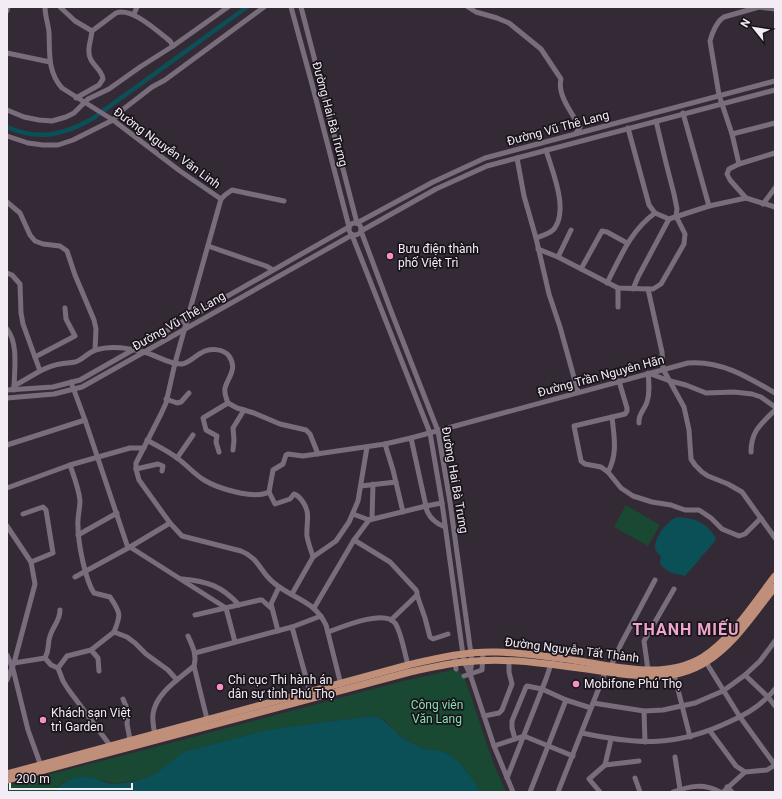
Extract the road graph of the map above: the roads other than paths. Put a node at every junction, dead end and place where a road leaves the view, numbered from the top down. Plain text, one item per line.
1 (8, 7) edge
2 (45, 7) edge
3 (60, 7) edge
4 (137, 7) edge
5 (228, 7) edge
6 (264, 7) edge
7 (291, 7) edge
8 (301, 7) edge
9 (468, 7) edge
10 (775, 9) edge
11 (7, 11) edge
12 (134, 14) junction
13 (92, 31) junction
14 (174, 46) junction
15 (7, 53) edge
16 (50, 62) junction
17 (775, 81) edge
18 (775, 90) edge
19 (719, 95) junction
20 (76, 98) junction
21 (86, 103) junction
22 (722, 103) junction
23 (7, 110) edge
24 (683, 113) junction
25 (111, 119) junction
26 (656, 120) junction
27 (775, 123) edge
28 (628, 128) junction
29 (576, 133) junction
30 (732, 134) junction
31 (7, 136) edge
32 (546, 150) junction
33 (775, 153) edge
34 (517, 158) junction
35 (481, 159) junction
36 (739, 164) junction
37 (485, 167) junction
38 (775, 188) edge
39 (746, 198) junction
40 (221, 199) junction
41 (284, 201) dead end
42 (7, 202) edge
43 (763, 204) junction
44 (709, 206) junction
45 (775, 207) edge
46 (655, 214) junction
47 (676, 216) junction
48 (669, 219) junction
49 (358, 223) junction
50 (349, 227) junction
51 (571, 230) dead end
52 (361, 231) junction
53 (352, 235) junction
54 (536, 238) junction
55 (627, 243) junction
56 (208, 246) junction
57 (538, 249) junction
58 (558, 257) junction
59 (581, 269) junction
60 (273, 270) junction
61 (7, 273) edge
62 (607, 283) junction
63 (618, 288) junction
64 (633, 289) junction
65 (648, 289) junction
66 (618, 307) dead end
67 (65, 308) dead end
68 (188, 318) junction
69 (7, 329) edge
70 (185, 330) junction
71 (95, 350) junction
72 (133, 350) junction
73 (145, 352) junction
74 (35, 357) junction
75 (175, 363) junction
76 (663, 369) junction
77 (40, 371) junction
78 (648, 373) junction
79 (619, 381) junction
80 (670, 381) junction
81 (71, 382) junction
82 (14, 388) junction
83 (7, 390) edge
84 (74, 390) junction
85 (578, 392) junction
86 (189, 393) dead end
87 (775, 393) edge
88 (7, 398) edge
89 (166, 399) junction
90 (228, 403) junction
91 (775, 409) edge
92 (244, 410) junction
93 (612, 417) junction
94 (85, 420) junction
95 (639, 423) dead end
96 (438, 431) junction
97 (430, 433) junction
98 (193, 435) dead end
99 (411, 438) junction
100 (148, 440) junction
101 (385, 444) junction
102 (7, 445) edge
103 (367, 447) junction
104 (144, 448) junction
105 (232, 450) dead end
106 (219, 452) dead end
107 (751, 452) dead end
108 (318, 454) junction
109 (98, 457) junction
110 (177, 458) junction
111 (70, 465) junction
112 (136, 468) junction
113 (162, 472) dead end
114 (608, 472) junction
115 (396, 482) junction
116 (373, 484) junction
117 (360, 486) junction
118 (7, 488) edge
119 (269, 492) junction
120 (442, 503) junction
121 (426, 506) junction
122 (403, 512) junction
123 (117, 513) junction
124 (23, 514) dead end
125 (353, 514) junction
126 (761, 518) junction
127 (370, 519) junction
128 (170, 523) junction
129 (7, 526) edge
130 (445, 527) junction
131 (78, 535) junction
132 (775, 538) edge
133 (354, 540) junction
134 (129, 548) junction
135 (313, 557) junction
136 (31, 562) junction
137 (86, 571) junction
138 (775, 576) edge
139 (75, 577) dead end
140 (180, 579) junction
141 (655, 580) dead end
142 (279, 587) junction
143 (775, 587) edge
144 (674, 589) dead end
145 (770, 593) edge
146 (292, 594) junction
147 (416, 595) junction
148 (239, 605) junction
149 (226, 608) junction
150 (271, 608) junction
151 (314, 608) junction
152 (60, 610) dead end
153 (195, 615) dead end
154 (321, 616) junction
155 (391, 620) junction
156 (292, 627) junction
157 (278, 631) junction
158 (114, 632) junction
159 (328, 632) junction
160 (448, 634) dead end
161 (188, 636) dead end
162 (775, 641) edge
163 (235, 642) junction
164 (91, 650) junction
165 (471, 652) junction
166 (483, 652) junction
167 (195, 653) junction
168 (462, 654) junction
169 (7, 655) edge
170 (45, 658) junction
171 (704, 660) junction
172 (472, 661) junction
173 (483, 661) junction
174 (509, 661) junction
175 (455, 662) junction
176 (464, 662) junction
177 (551, 664) junction
178 (408, 665) junction
179 (14, 666) junction
180 (194, 666) junction
181 (608, 667) junction
182 (58, 668) junction
183 (648, 670) junction
184 (99, 671) dead end
185 (470, 674) junction
186 (674, 674) junction
187 (744, 675) junction
188 (464, 676) dead end
189 (8, 678) edge
190 (177, 680) junction
191 (341, 687) junction
192 (542, 689) junction
193 (775, 689) edge
194 (723, 691) junction
195 (310, 692) junction
196 (768, 697) junction
197 (123, 699) dead end
198 (566, 700) junction
199 (592, 706) junction
200 (775, 706) edge
201 (682, 707) junction
202 (644, 711) junction
203 (484, 716) junction
204 (740, 717) junction
205 (207, 719) junction
206 (710, 731) junction
207 (582, 733) junction
208 (524, 736) junction
209 (155, 737) junction
210 (690, 737) junction
211 (515, 739) junction
212 (611, 739) junction
213 (130, 740) junction
214 (645, 742) junction
215 (549, 745) junction
216 (494, 746) junction
217 (112, 748) junction
218 (573, 756) junction
219 (675, 757) dead end
220 (639, 761) dead end
221 (605, 765) junction
222 (775, 765) edge
223 (41, 768) junction
224 (745, 772) junction
225 (7, 774) edge
226 (507, 778) junction
227 (635, 778) dead end
228 (7, 780) edge
229 (727, 788) junction
230 (680, 789) junction
231 (638, 791) edge
232 (513, 792) edge
233 (530, 792) edge
234 (558, 792) edge
235 (600, 792) edge
236 (673, 792) edge
237 (721, 792) edge
238 (732, 792) edge

1 - 11 street
2 - 16 street, Đường Nguyễn Văn Linh
3 - 13 street
4 - 12 street
5 - 14 street
6 - 25 street
7 - 50 street, Đường Hai Bà Trưng
8 - 49 street, Đường Hai Bà Trưng
9 - 29 street
10 - 19 street
12 - 13 street
12 - 14 street
13 - 20 street
14 - 21 street
15 - 16 street
16 - 20 street, Đường Nguyễn Văn Linh
17 - 19 street, Đường Vũ Thê Lang
18 - 22 street, Đường Vũ Thê Lang
19 - 22 street
19 - 29 street, Đường Vũ Thê Lang
20 - 21 street, Đường Nguyễn Văn Linh
21 - 23 street
21 - 25 street, Đường Nguyễn Văn Linh
22 - 24 street, Đường Vũ Thê Lang
22 - 30 street
24 - 26 street, Đường Vũ Thê Lang
24 - 44 street
25 - 31 street
25 - 40 street, Đường Nguyễn Văn Linh
26 - 28 street, Đường Vũ Thê Lang
26 - 47 street
27 - 30 street
28 - 32 street, Đường Vũ Thê Lang
28 - 46 street
29 - 35 street, Đường Vũ Thê Lang
30 - 36 street
32 - 34 street, Đường Vũ Thê Lang
32 - 54 street
33 - 36 street
34 - 37 street, Đường Vũ Thê Lang
34 - 54 street
35 - 37 street
35 - 49 street, Đường Vũ Thê Lang
36 - 39 street
37 - 52 street, Đường Vũ Thê Lang
38 - 43 street
39 - 43 street
39 - 44 street
40 - 41 street
40 - 56 street, Đường Nguyễn Văn Linh
42 - 71 street
43 - 45 street
44 - 47 street
46 - 48 street
46 - 55 street
47 - 48 street
47 - 65 street
48 - 64 street
49 - 50 street
49 - 52 street
50 - 53 street
50 - 60 street, Đường Vũ Thê Lang
51 - 58 street
52 - 53 street
52 - 96 street, Đường Hai Bà Trưng
53 - 70 street, Đường Vũ Thê Lang
53 - 97 street, Đường Hai Bà Trưng
54 - 57 street
55 - 59 street
55 - 62 street
56 - 60 street
56 - 68 street, Đường Nguyễn Văn Linh
57 - 58 street
57 - 85 street
58 - 59 street
59 - 62 street
60 - 68 street, Đường Vũ Thê Lang
61 - 74 street
62 - 63 street
63 - 64 street
63 - 66 street
64 - 65 street
65 - 76 street
67 - 74 street
68 - 70 street, Đường Nguyễn Văn Linh
68 - 72 street, Đường Vũ Thê Lang
69 - 82 street
70 - 73 street, Đường Vũ Thê Lang
70 - 75 street, Đường Nguyễn Văn Linh
71 - 72 street
71 - 77 street
72 - 73 street
72 - 81 street, Đường Vũ Thê Lang
73 - 75 street
73 - 84 street, Đường Vũ Thê Lang
74 - 77 street
75 - 89 street, Đường Nguyễn Văn Linh
75 - 90 street
76 - 78 street, Đường Trần Nguyên Hãn
76 - 80 street
76 - 87 street, Đường Trần Nguyên Hãn
77 - 82 street
78 - 79 street, Đường Trần Nguyên Hãn
78 - 80 street
78 - 95 street
79 - 85 street, Đường Trần Nguyên Hãn
79 - 93 street
80 - 91 street
80 - 126 street
81 - 82 street, Đường Vũ Thê Lang
81 - 84 street
82 - 83 street, Đường Vũ Thê Lang
84 - 88 street, Đường Vũ Thê Lang
84 - 94 street
85 - 96 street, Đường Trần Nguyên Hãn
86 - 89 street
89 - 100 street, Đường Nguyễn Văn Linh
90 - 92 street
90 - 106 street
91 - 107 street
92 - 105 street
92 - 108 street
93 - 114 street
93 - 114 street
94 - 102 street
94 - 109 street
96 - 97 street, Đường Trần Nguyên Hãn
96 - 165 street, Đường Hai Bà Trưng
97 - 99 street, Đường Trần Nguyên Hãn
97 - 120 street, Đường Hai Bà Trưng
98 - 110 street
99 - 101 street, Đường Trần Nguyên Hãn
99 - 121 street
100 - 104 street, Đường Nguyễn Văn Linh
100 - 110 street
101 - 103 street, Đường Trần Nguyên Hãn
101 - 115 street
103 - 108 street, Đường Trần Nguyên Hãn
103 - 117 street
104 - 109 street
104 - 112 street, Đường Nguyễn Văn Linh
108 - 119 street, Đường Trần Nguyên Hãn
109 - 111 street
109 - 123 street
110 - 119 street
111 - 118 street
111 - 131 street
112 - 113 street
112 - 128 street
114 - 126 street
115 - 116 street
115 - 122 street
116 - 117 street
116 - 127 street
117 - 125 street
119 - 135 street
120 - 121 street
120 - 130 street, Đường Hai Bà Trưng
121 - 122 street
121 - 130 street
122 - 127 street
123 - 131 street
123 - 134 street
124 - 136 street
125 - 127 street
125 - 135 street
126 - 132 street
127 - 133 street
128 - 134 street
128 - 142 street
129 - 136 street
130 - 168 street, Đường Hai Bà Trưng
131 - 137 street
133 - 147 street
133 - 151 street
134 - 137 street
134 - 140 street
135 - 146 street
136 - 179 street
137 - 139 street
137 - 158 street
138 - 145 main road, Đường Nguyễn Tất Thành
140 - 148 street
140 - 149 street
141 - 181 street
142 - 146 street
142 - 150 street
143 - 145 main road, Đường Nguyễn Tất Thành
144 - 183 street
145 - 171 main road, Đường Nguyễn Tất Thành
146 - 151 street
147 - 155 street
147 - 160 street
148 - 149 street
148 - 150 street
149 - 153 street
149 - 163 street
150 - 157 street
151 - 154 street
152 - 170 street
154 - 156 street
154 - 159 street
155 - 159 street
155 - 178 street
156 - 157 street
156 - 195 street
157 - 163 street
158 - 164 street
158 - 190 street
159 - 191 street
161 - 167 street
162 - 187 street
163 - 167 street
164 - 182 street
164 - 184 street
165 - 166 main road, Đường Nguyễn Tất Thành
165 - 168 main road, Đường Nguyễn Tất Thành
165 - 172 street, Đường Hai Bà Trưng
166 - 173 street
166 - 181 main road, Đường Nguyễn Tất Thành
167 - 180 street
168 - 175 main road, Đường Nguyễn Tất Thành
168 - 176 street, Đường Hai Bà Trưng
169 - 179 street
170 - 179 street
170 - 182 street
171 - 183 main road, Đường Nguyễn Tất Thành
171 - 186 main road, Đường Nguyễn Tất Thành
171 - 194 street
172 - 173 main road, Đường Nguyễn Tất Thành
172 - 176 main road, Đường Nguyễn Tất Thành
172 - 185 street, Đường Hai Bà Trưng
173 - 174 main road, Đường Nguyễn Tất Thành
173 - 185 street
174 - 177 main road, Đường Nguyễn Tất Thành
174 - 203 street
175 - 176 main road, Đường Nguyễn Tất Thành
175 - 178 main road, Đường Nguyễn Tất Thành
175 - 191 main road, Đường Nguyễn Tất Thành
176 - 185 street, Đường Hai Bà Trưng
177 - 181 main road, Đường Nguyễn Tất Thành
177 - 192 street
178 - 191 main road, Đường Nguyễn Tất Thành
179 - 189 street
179 - 223 street
180 - 190 street
180 - 205 street
181 - 183 main road, Đường Nguyễn Tất Thành
181 - 186 main road, Đường Nguyễn Tất Thành
181 - 199 street
182 - 217 street
185 - 188 street
185 - 203 street, Đường Hai Bà Trưng
186 - 201 street
187 - 194 street
187 - 196 street
190 - 209 street
191 - 195 main road, Đường Nguyễn Tất Thành
191 - 209 main road, Đường Nguyễn Tất Thành
192 - 198 street
192 - 208 street
192 - 211 street
193 - 196 street
194 - 201 street
194 - 204 street
195 - 205 main road, Đường Nguyễn Tất Thành
196 - 200 street
196 - 204 street
197 - 213 street
198 - 199 street
198 - 215 street
199 - 202 street
199 - 207 street
201 - 202 street
201 - 210 street
202 - 214 street
203 - 216 street, Đường Hai Bà Trưng
204 - 206 street
204 - 222 street
205 - 209 main road, Đường Nguyễn Tất Thành
206 - 210 street
206 - 224 street
207 - 212 street
207 - 218 street
208 - 211 street
208 - 215 street
208 - 226 street
209 - 213 main road, Đường Nguyễn Tất Thành
209 - 217 main road, Đường Nguyễn Tất Thành
210 - 214 street
211 - 216 street
212 - 214 street
212 - 221 street
213 - 217 main road, Đường Nguyễn Tất Thành
215 - 218 street
215 - 233 street
216 - 226 street, Đường Hai Bà Trưng
217 - 223 main road, Đường Nguyễn Tất Thành
218 - 234 street
219 - 230 street
220 - 221 street
221 - 235 street
222 - 224 street
223 - 225 main road, Đường Nguyễn Tất Thành
223 - 228 main road, Đường Nguyễn Tất Thành
224 - 229 street
226 - 232 street, Đường Hai Bà Trưng
227 - 231 street
229 - 237 street
229 - 238 street
230 - 236 street
230 - 237 street

